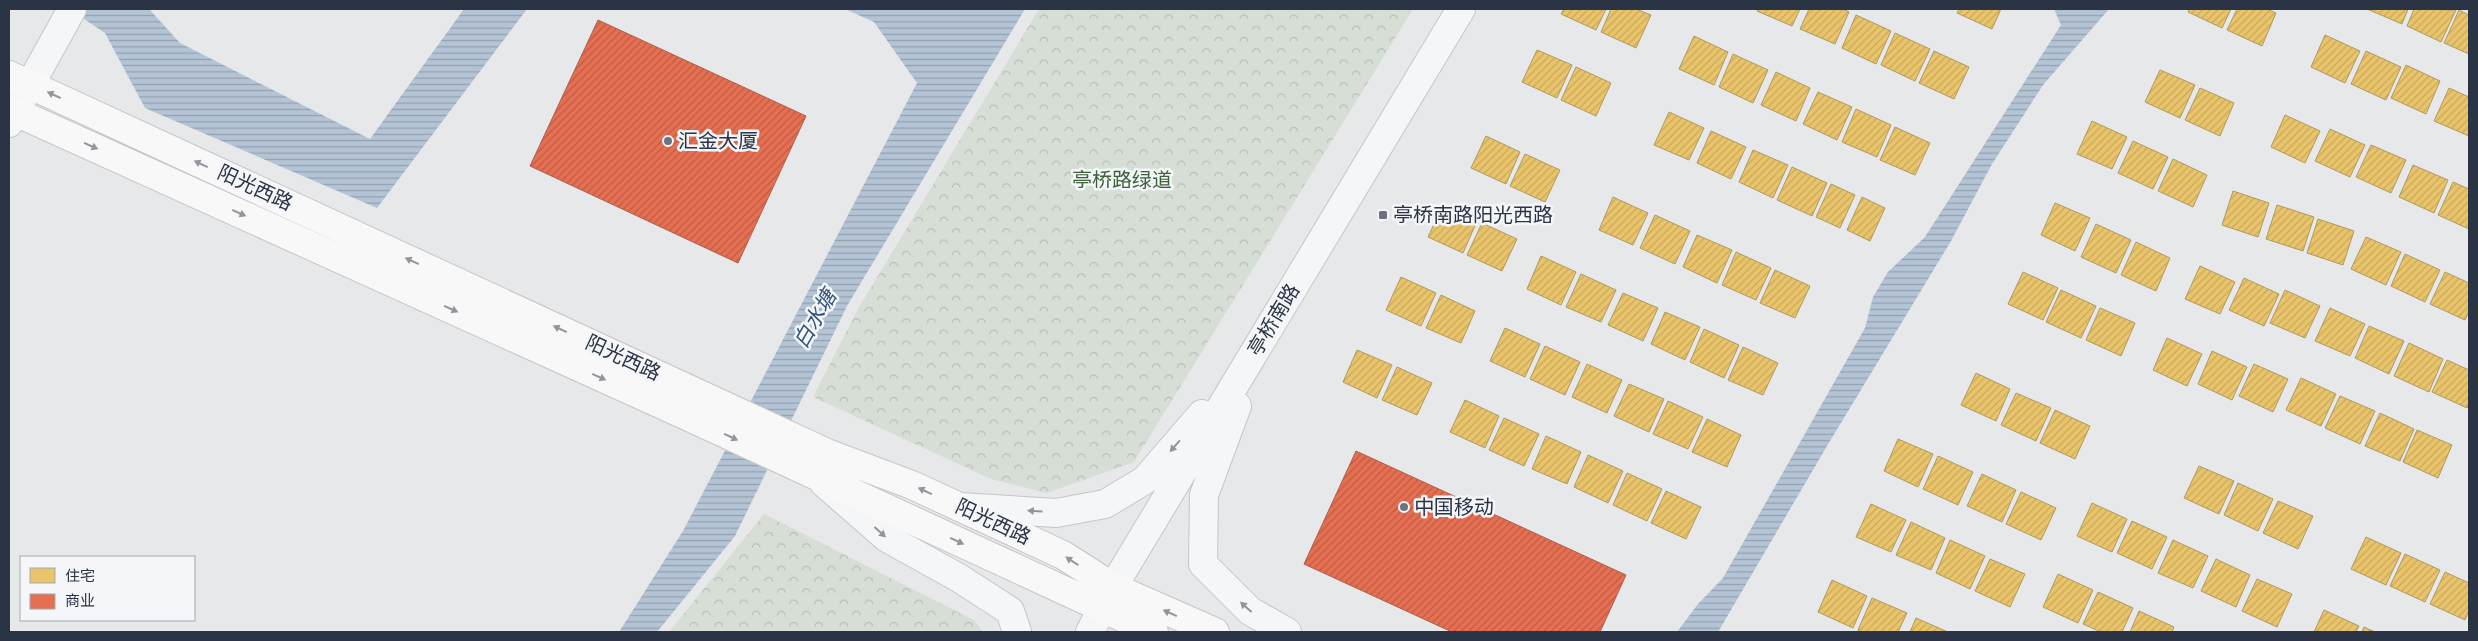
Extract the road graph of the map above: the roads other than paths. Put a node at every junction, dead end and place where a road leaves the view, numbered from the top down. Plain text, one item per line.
1 (1461, 9) edge
2 (70, 14) edge
3 (19, 79) edge
4 (11, 114) edge
5 (1261, 341) junction
6 (693, 405) junction
7 (822, 465) junction
8 (959, 507) junction
9 (1108, 598) junction
10 (1018, 632) edge
11 (1090, 632) edge
12 (1154, 632) edge
13 (1215, 632) edge
14 (1287, 632) edge

1 - 5 street, 亭桥南路
2 - 3 street
3 - 4 street
6 -> 3 main road, 阳光西路
4 -> 6 main road, 阳光西路
5 -> 8 street
5 - 9 street, 亭桥南路
14 -> 5 street
6 - 7 main road, 阳光西路
8 -> 7 main road, 阳光西路
7 -> 9 main road, 阳光西路
7 -> 10 street
9 -> 8 main road, 阳光西路
9 - 11 street, 亭桥南路
9 - 12 main road, 阳光西路
13 -> 9 main road, 阳光西路

